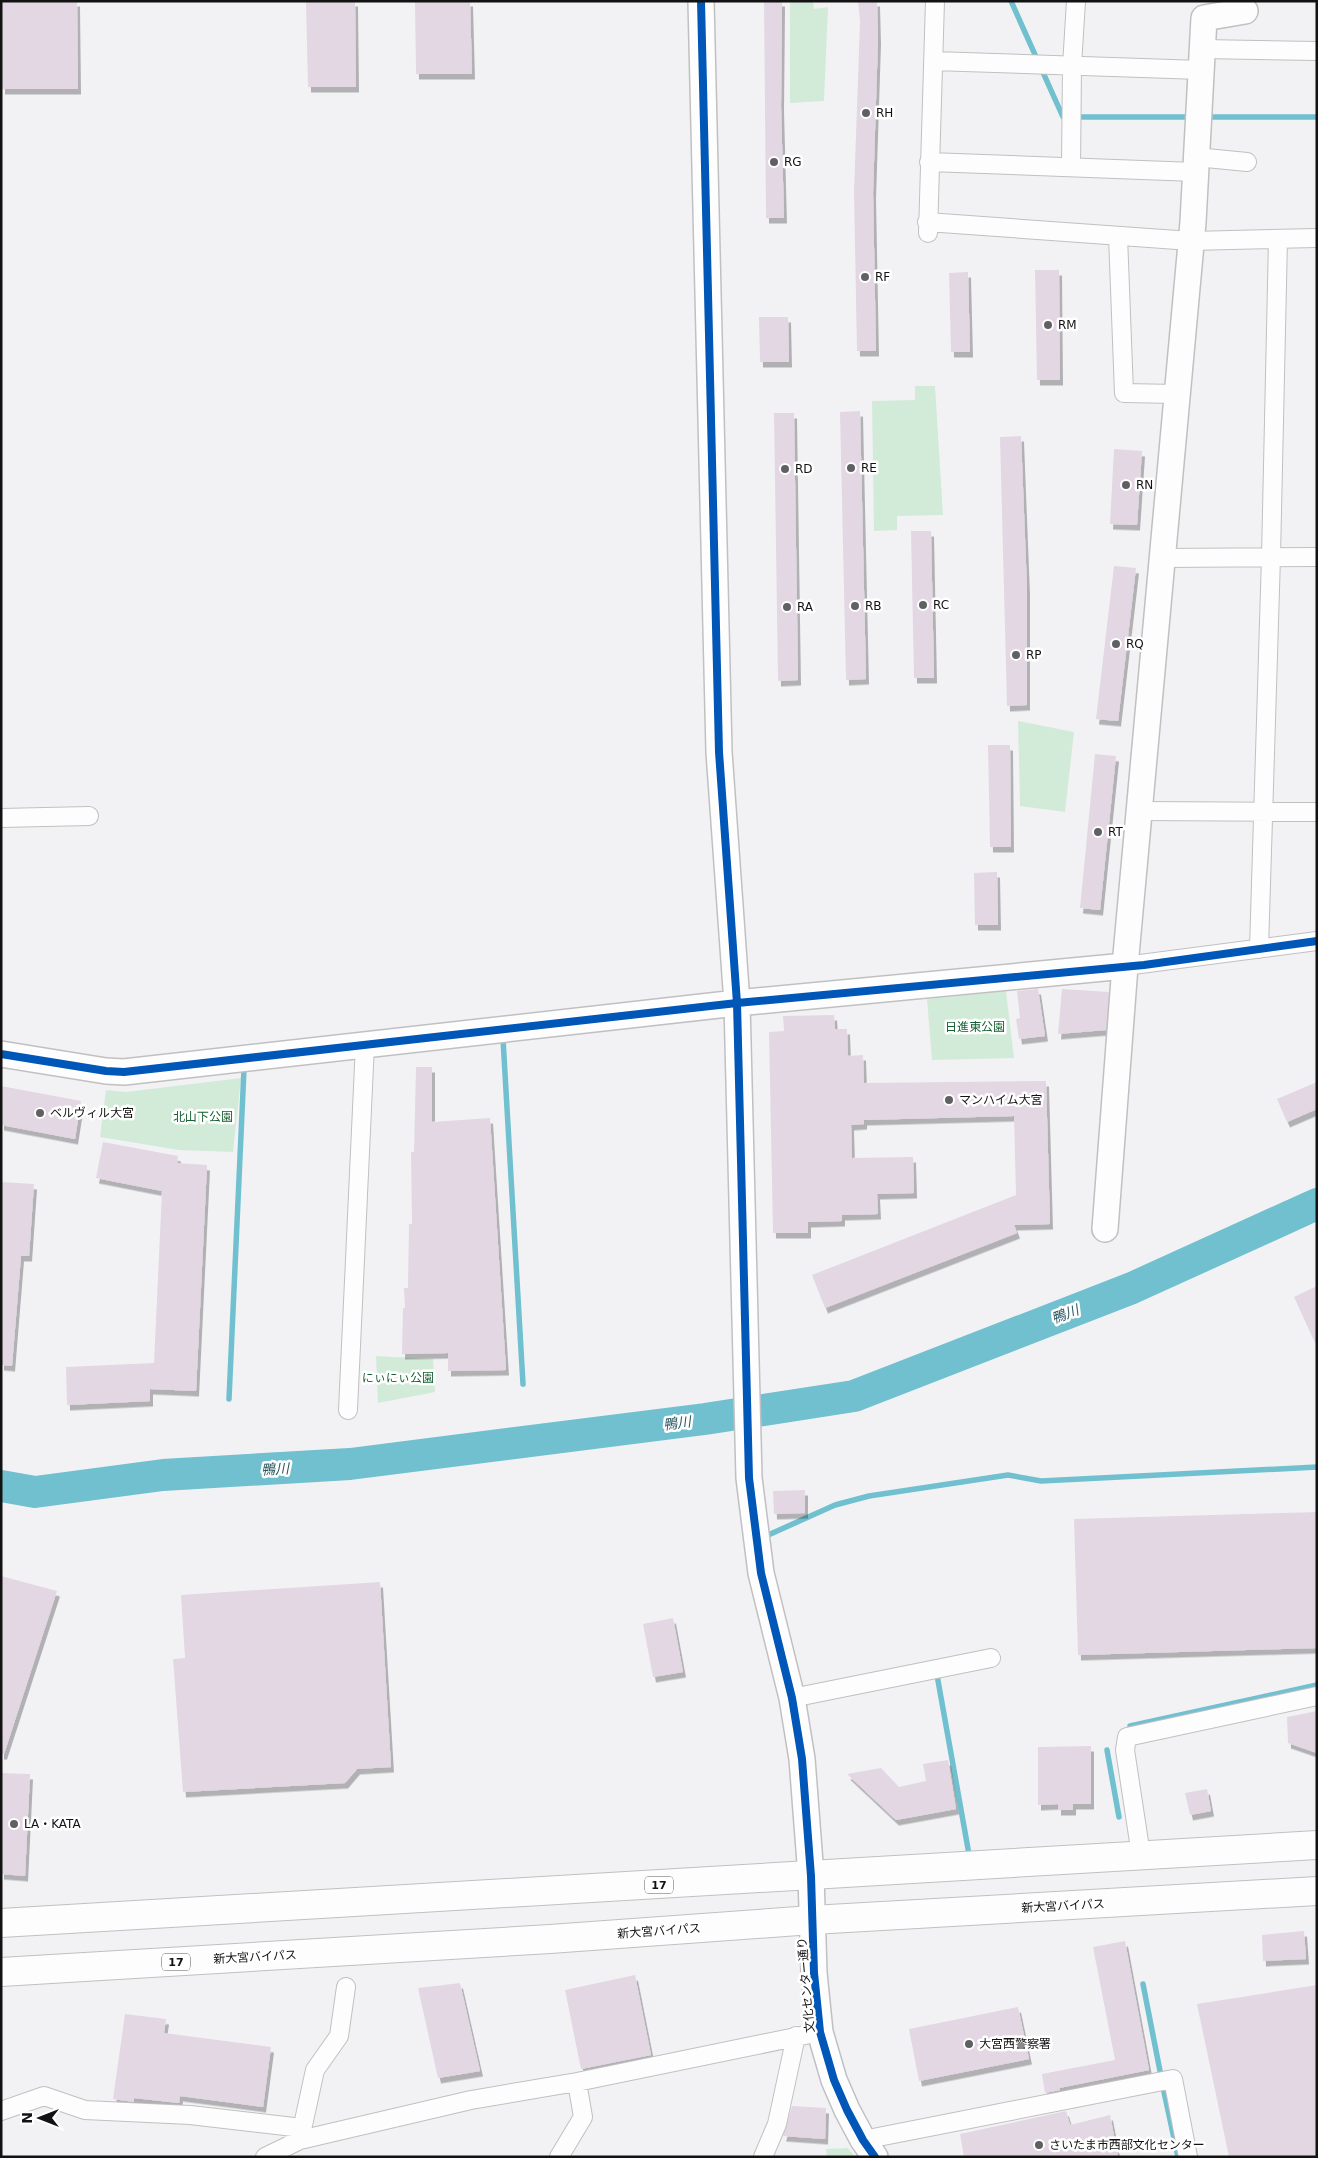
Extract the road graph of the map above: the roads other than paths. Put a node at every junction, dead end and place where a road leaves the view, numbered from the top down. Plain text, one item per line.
1 (701, 1) edge
2 (935, 1) edge
3 (1076, 1) edge
4 (1244, 11) dead end
5 (1317, 51) edge
6 (1201, 59) junction
7 (933, 61) junction
8 (1072, 66) junction
9 (929, 162) junction
10 (1247, 162) dead end
11 (1196, 164) junction
12 (1071, 167) junction
13 (1118, 236) junction
14 (1317, 238) edge
15 (1278, 239) junction
16 (1191, 241) junction
17 (1177, 394) junction
18 (1272, 557) junction
19 (1317, 557) edge
20 (1162, 558) junction
21 (1139, 811) junction
22 (1264, 811) junction
23 (1317, 812) edge
24 (89, 816) dead end
25 (1, 818) edge
26 (1317, 941) edge
27 (1259, 949) junction
28 (1125, 966) junction
29 (737, 1003) junction
30 (365, 1044) junction
31 (1, 1054) edge
32 (1104, 1229) dead end
33 (348, 1410) dead end
34 (991, 1658) dead end
35 (1317, 1696) edge
36 (792, 1698) junction
37 (1317, 1844) edge
38 (1142, 1855) junction
39 (811, 1876) junction
40 (1317, 1891) edge
41 (812, 1920) junction
42 (1, 1923) edge
43 (1, 1972) edge
44 (346, 1987) dead end
45 (808, 2034) junction
46 (577, 2082) junction
47 (1, 2111) edge
48 (301, 2134) junction
49 (869, 2149) edge
50 (265, 2157) edge
51 (559, 2157) edge
52 (763, 2157) edge
53 (1188, 2157) edge

1 - 29 street, 文化センター通り
2 - 7 street
3 - 8 street
4 - 6 street
5 - 6 street
6 - 8 street
6 - 11 street
7 - 8 street
7 - 9 street
8 - 12 street
9 - 12 street
9 - 13 street
10 - 11 street
11 - 12 street
11 - 16 street
13 - 16 street
13 - 17 street
14 - 15 street
15 - 16 street
15 - 18 street
16 - 17 street
17 - 20 street
18 - 19 street
18 - 20 street
18 - 22 street
20 - 21 street
21 - 22 street
21 - 28 street
22 - 23 street
22 - 27 street
24 - 25 street
26 - 27 street
27 - 28 street
28 - 29 street
28 - 32 street
29 - 30 street
29 - 36 street, 文化センター通り
30 - 31 street
30 - 33 street
34 - 36 street
35 - 38 street
36 - 39 street, 文化センター通り
37 - 38 highway, 17
38 - 39 highway, 17
39 - 41 street, 文化センター通り
39 - 42 highway, 17
40 - 41 highway, 新大宮バイパス / 17
41 - 43 highway, 新大宮バイパス / 17
41 - 45 street, 文化センター通り
44 - 48 street
45 - 46 street
45 - 49 street, 文化センター通り
45 - 52 street
46 - 48 street
46 - 51 street
47 - 48 street
48 - 50 street
49 - 53 street

